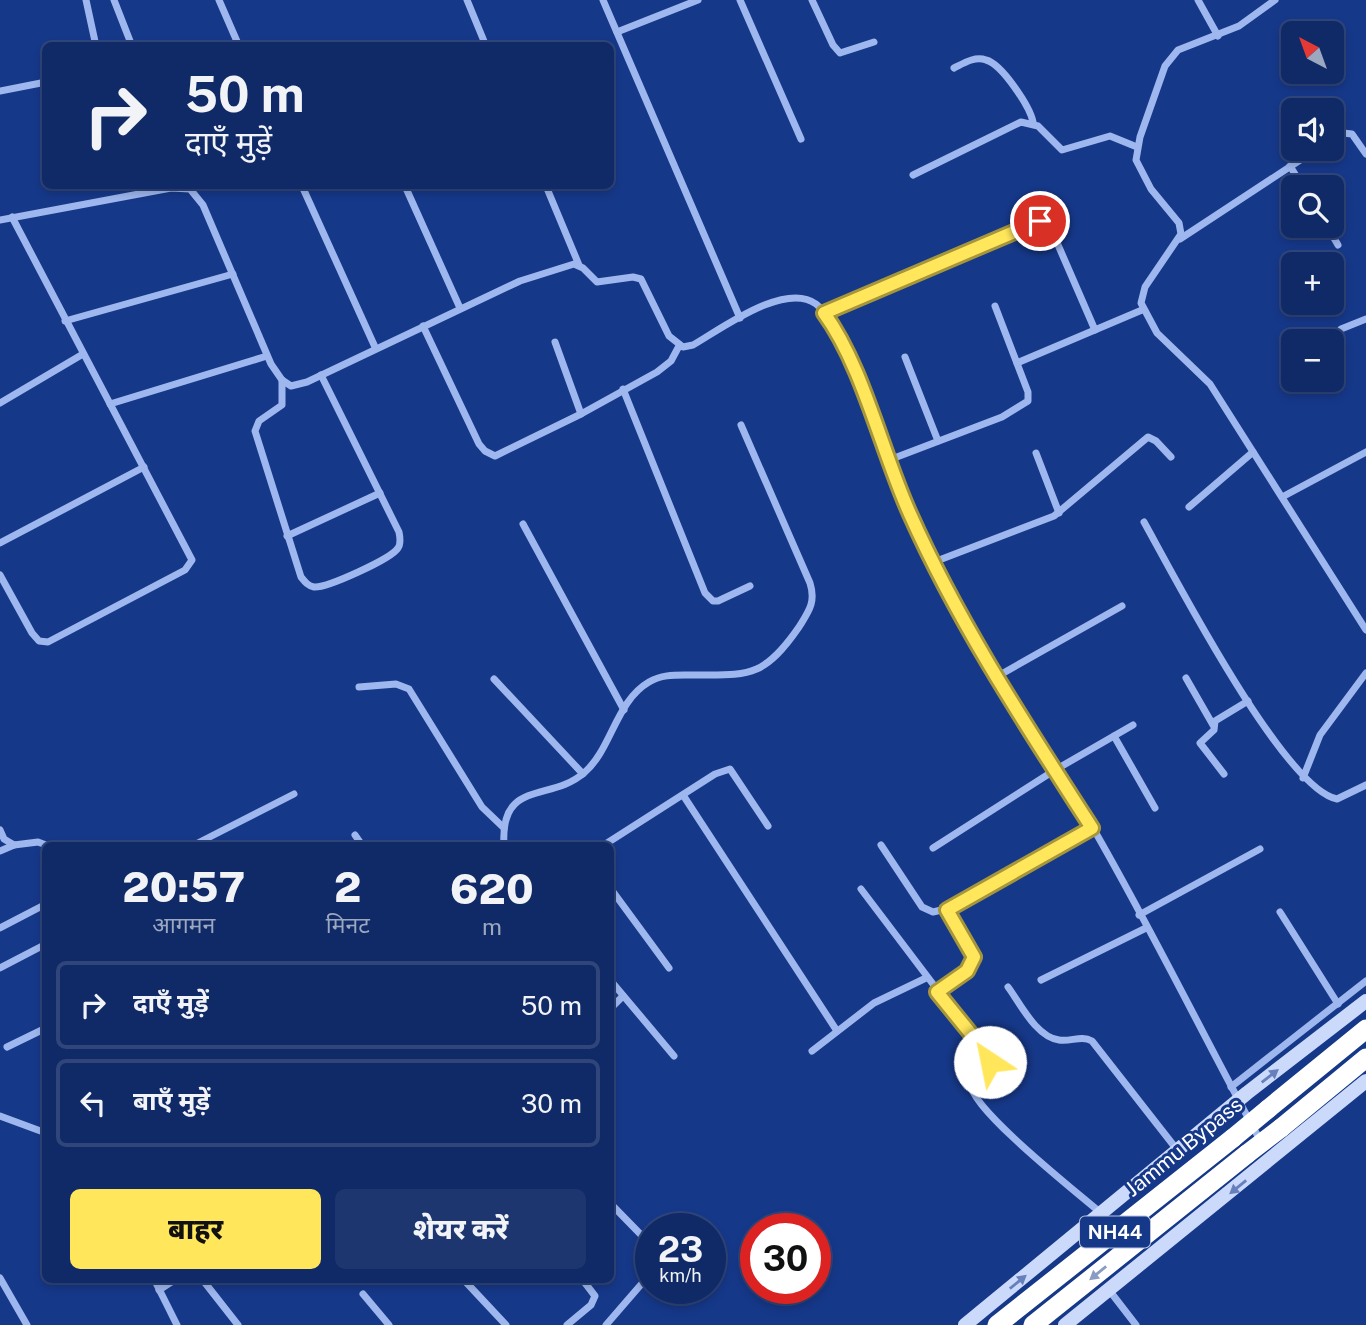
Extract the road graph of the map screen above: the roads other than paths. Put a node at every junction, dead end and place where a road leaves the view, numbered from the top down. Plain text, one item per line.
1 (86, 0) edge
2 (114, 0) edge
3 (219, 0) edge
4 (467, 0) edge
5 (604, 0) edge
6 (698, 0) edge
7 (740, 0) edge
8 (812, 0) edge
9 (1198, 0) edge
10 (1275, 0) edge
11 (617, 32) junction
12 (1218, 36) junction
13 (95, 42) edge
14 (130, 42) edge
15 (237, 42) edge
16 (484, 42) edge
17 (874, 42) dead end
18 (954, 68) dead end
19 (42, 83) edge
20 (0, 91) edge
21 (1033, 122) junction
22 (1344, 133) edge
23 (801, 139) dead end
24 (1138, 147) junction
25 (1366, 154) edge
26 (1298, 161) edge
27 (1290, 166) junction
28 (913, 175) dead end
29 (1296, 175) edge
30 (161, 189) edge
31 (191, 189) edge
32 (303, 189) edge
33 (406, 189) edge
34 (547, 189) edge
35 (12, 217) junction
36 (0, 220) edge
37 (1334, 238) edge
38 (1180, 239) junction
39 (1338, 245) dead end
40 (579, 265) junction
41 (233, 274) junction
42 (995, 306) dead end
43 (460, 308) junction
44 (1142, 310) junction
45 (824, 313) junction
46 (740, 318) junction
47 (1366, 319) edge
48 (65, 321) junction
49 (423, 326) junction
50 (1341, 329) dead end
51 (1095, 330) junction
52 (555, 342) dead end
53 (679, 346) junction
54 (375, 347) junction
55 (83, 354) junction
56 (267, 356) junction
57 (905, 358) dead end
58 (1017, 363) junction
59 (321, 375) junction
60 (282, 380) junction
61 (623, 389) junction
62 (0, 403) edge
63 (110, 404) junction
64 (581, 414) junction
65 (741, 425) dead end
66 (938, 441) junction
67 (1253, 452) junction
68 (1366, 452) edge
69 (1036, 453) dead end
70 (1171, 457) dead end
71 (888, 460) junction
72 (144, 467) junction
73 (380, 493) junction
74 (1284, 496) junction
75 (1189, 507) dead end
76 (1059, 513) junction
77 (1144, 522) dead end
78 (523, 524) dead end
79 (287, 536) junction
80 (0, 542) edge
81 (934, 562) junction
82 (0, 575) edge
83 (750, 586) dead end
84 (1122, 606) dead end
85 (1366, 630) edge
86 (1366, 673) edge
87 (998, 676) junction
88 (1186, 678) dead end
89 (494, 679) dead end
90 (359, 687) dead end
91 (1248, 701) junction
92 (624, 710) junction
93 (1133, 725) dead end
94 (1213, 725) junction
95 (1114, 736) junction
96 (1055, 770) junction
97 (583, 774) junction
98 (1224, 774) dead end
99 (1303, 778) junction
100 (1366, 785) edge
101 (294, 794) dead end
102 (683, 795) junction
103 (1155, 808) dead end
104 (768, 826) dead end
105 (504, 828) junction
106 (1092, 828) junction
107 (0, 830) edge
108 (355, 835) dead end
109 (200, 842) edge
110 (360, 842) edge
111 (504, 842) edge
112 (609, 842) edge
113 (42, 844) edge
114 (14, 845) junction
115 (881, 845) dead end
116 (933, 848) dead end
117 (1260, 849) dead end
118 (0, 851) edge
119 (861, 888) dead end
120 (614, 893) edge
121 (42, 906) edge
122 (947, 910) junction
123 (1280, 912) dead end
124 (1139, 915) junction
125 (1146, 928) junction
126 (0, 929) edge
127 (42, 946) edge
128 (0, 968) edge
129 (670, 968) dead end
130 (926, 978) junction
131 (1041, 981) dead end
132 (1366, 981) edge
133 (614, 985) edge
134 (1008, 987) dead end
135 (937, 992) junction
136 (623, 996) junction
137 (1366, 1001) edge
138 (1338, 1004) junction
139 (614, 1005) edge
140 (1366, 1029) edge
141 (42, 1030) edge
142 (837, 1031) junction
143 (7, 1047) dead end
144 (812, 1051) dead end
145 (674, 1056) dead end
146 (1366, 1058) edge
147 (1366, 1081) edge
148 (1231, 1087) junction
149 (1239, 1101) junction
150 (0, 1116) edge
151 (42, 1132) edge
152 (1179, 1151) junction
153 (1270, 1160) junction
154 (614, 1206) edge
155 (1103, 1214) junction
156 (635, 1228) edge
157 (0, 1278) edge
158 (156, 1283) edge
159 (170, 1283) edge
160 (205, 1283) edge
161 (467, 1283) edge
162 (585, 1283) edge
163 (159, 1290) junction
164 (1109, 1290) junction
165 (635, 1291) edge
166 (363, 1294) dead end
167 (27, 1325) edge
168 (177, 1325) edge
169 (238, 1325) edge
170 (389, 1325) edge
171 (506, 1325) edge
172 (567, 1325) edge
173 (606, 1325) edge
174 (965, 1325) edge
175 (997, 1325) edge
176 (1032, 1325) edge
177 (1065, 1325) edge
178 (1136, 1325) edge

1 - 13 street
2 - 14 street
3 - 15 street
4 - 16 street
5 - 11 street
6 - 11 street
7 - 23 street
8 - 17 street
9 - 12 street
10 - 12 street
11 - 46 street
12 - 24 street
18 - 21 street
19 - 20 street
21 - 24 street
21 - 28 street
22 - 25 street
24 - 38 street
26 - 27 street
27 - 29 street
27 - 38 street
30 - 35 street
31 - 41 street
32 - 54 street
33 - 43 street
34 - 40 street
35 - 36 street
35 - 48 street
37 - 39 street
38 - 44 street
40 - 43 street
40 - 53 street
41 - 48 street
41 - 56 street
42 - 58 street
43 - 49 street
44 - 51 street
44 - 67 street
45 - 46 street
45 - 51 street
45 - 71 street
46 - 53 street
47 - 50 street
48 - 55 street
49 - 54 street
49 - 64 street
51 - 58 street
52 - 64 street
53 - 61 street
54 - 59 street
55 - 62 street
55 - 63 street
56 - 60 street
56 - 63 street
57 - 66 street
58 - 66 street
59 - 60 street
59 - 73 street
60 - 79 street
61 - 64 street
61 - 83 street
63 - 72 street
65 - 92 street
66 - 71 street
67 - 74 street
67 - 75 street
68 - 74 street
69 - 76 street
70 - 76 street
71 - 81 street
72 - 80 street
72 - 82 street
73 - 79 street
73 - 79 street
74 - 85 street
76 - 81 street
77 - 91 street
78 - 92 street
81 - 87 street
84 - 87 street
86 - 99 street
87 - 96 street
88 - 94 street
89 - 97 street
90 - 105 street
91 - 94 street
91 - 99 street
92 - 97 street
93 - 95 street
94 - 98 street
95 - 96 street
95 - 103 street
96 - 106 street
96 - 116 street
97 - 105 street
99 - 100 street
101 - 109 street
102 - 104 street
102 - 112 street
102 - 142 street
105 - 111 street
106 - 122 street
106 - 124 street
107 - 114 street
108 - 110 street
113 - 114 street
114 - 118 street
115 - 122 street
117 - 124 street
119 - 130 street
120 - 129 street
121 - 126 street
122 - 135 street
123 - 138 street
124 - 125 street
125 - 131 street
125 - 148 street
127 - 128 street
130 - 135 street
130 - 142 street
132 - 138 street
133 - 136 street
134 - 152 street
135 - 155 street
136 - 139 street
136 - 145 street
149 -> 137 street
138 - 148 street
140 - 175 highway, Jammu Bypass / NH44, bridge
141 - 143 street
142 - 144 street
146 -> 176 highway, NH44, bridge
147 - 153 street
148 - 149 street
149 - 152 street
149 - 153 street
150 - 151 street
152 - 155 street
153 -> 164 street
154 - 156 street
174 -> 155 street
157 - 167 street
158 - 163 street
159 - 163 street
160 - 169 street
161 - 171 street
162 - 172 street
163 - 168 street
164 - 177 street
164 - 178 street
165 - 173 street
166 - 170 street

